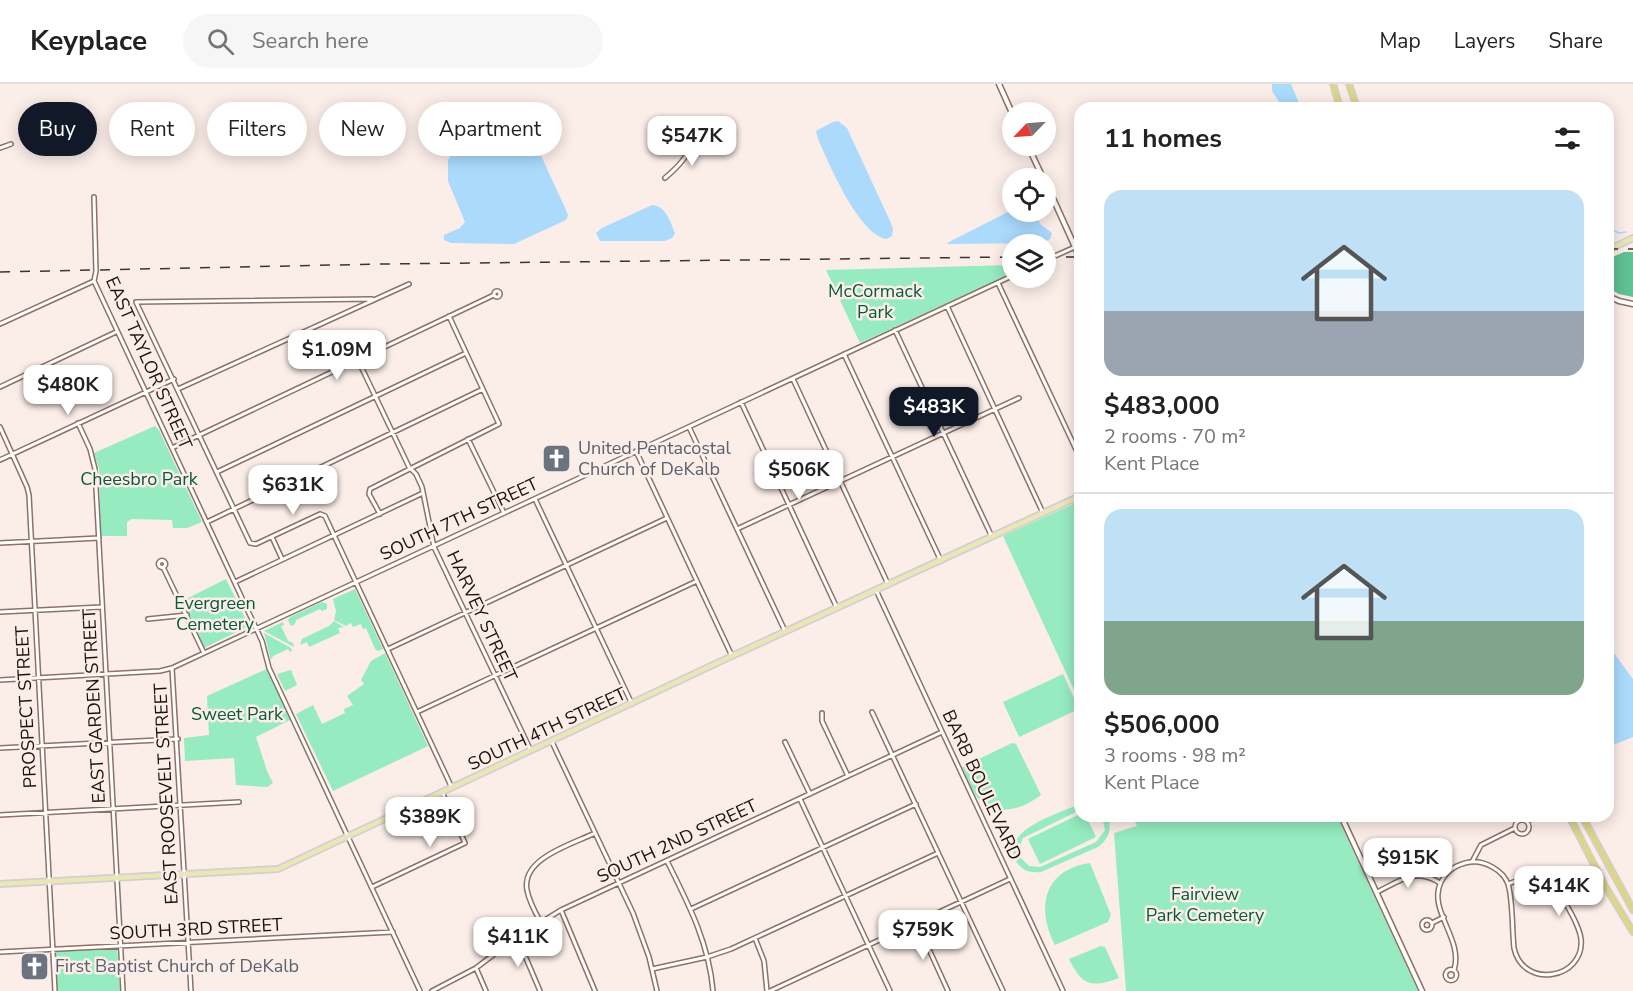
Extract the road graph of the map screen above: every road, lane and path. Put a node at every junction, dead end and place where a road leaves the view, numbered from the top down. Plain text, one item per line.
1 (999, 84) edge
2 (1333, 84) edge
3 (1349, 84) edge
4 (1007, 102) edge
5 (1338, 102) edge
6 (1355, 102) edge
7 (693, 139) dead end
8 (11, 144) dead end
9 (0, 148) edge
10 (665, 178) dead end
11 (94, 197) dead end
12 (1056, 205) edge
13 (1633, 238) edge
14 (1074, 245) edge
15 (1074, 247) edge
16 (1614, 247) edge
17 (1056, 256) edge
18 (1002, 280) edge
19 (94, 281) junction
20 (998, 282) junction
21 (409, 284) dead end
22 (494, 296) dead end
23 (372, 299) junction
24 (1614, 299) edge
25 (1633, 304) edge
26 (947, 306) junction
27 (449, 316) junction
28 (0, 324) edge
29 (895, 330) junction
30 (116, 332) junction
31 (466, 353) junction
32 (844, 354) junction
33 (358, 360) junction
34 (174, 379) junction
35 (793, 379) junction
36 (0, 387) edge
37 (178, 389) junction
38 (483, 389) junction
39 (145, 393) junction
40 (375, 396) junction
41 (1019, 398) dead end
42 (741, 402) junction
43 (995, 409) junction
44 (78, 423) junction
45 (689, 426) junction
46 (0, 427) edge
47 (393, 433) junction
48 (200, 434) junction
49 (944, 434) junction
50 (468, 439) junction
51 (1074, 445) edge
52 (172, 448) junction
53 (636, 451) junction
54 (12, 454) junction
55 (892, 458) junction
56 (0, 460) edge
57 (410, 468) junction
58 (217, 472) junction
59 (841, 482) junction
60 (423, 494) junction
61 (535, 499) junction
62 (1074, 499) edge
63 (789, 505) junction
64 (234, 510) junction
65 (504, 513) junction
66 (1043, 513) junction
67 (380, 514) junction
68 (667, 518) junction
69 (207, 522) junction
70 (737, 529) junction
71 (334, 535) junction
72 (272, 537) junction
73 (992, 537) junction
74 (99, 538) junction
75 (31, 542) junction
76 (0, 543) edge
77 (434, 547) junction
78 (282, 559) junction
79 (940, 561) junction
80 (566, 565) junction
81 (163, 567) dead end
82 (356, 581) junction
83 (697, 581) junction
84 (234, 582) junction
85 (889, 584) junction
86 (876, 590) junction
87 (102, 607) junction
88 (837, 608) junction
89 (34, 611) junction
90 (0, 612) edge
91 (465, 612) junction
92 (187, 615) junction
93 (148, 619) dead end
94 (596, 628) junction
95 (256, 629) junction
96 (785, 632) junction
97 (388, 649) junction
98 (204, 653) junction
99 (732, 656) junction
100 (172, 668) junction
101 (106, 674) junction
102 (495, 675) junction
103 (38, 678) junction
104 (0, 680) edge
105 (632, 704) junction
106 (417, 712) junction
107 (872, 712) dead end
108 (822, 713) dead end
109 (942, 732) junction
110 (178, 739) junction
111 (552, 741) junction
112 (110, 742) junction
113 (785, 742) dead end
114 (42, 746) junction
115 (0, 748) edge
116 (531, 751) junction
117 (893, 755) junction
118 (848, 776) junction
119 (452, 788) junction
120 (442, 792) junction
121 (810, 794) junction
122 (800, 799) junction
123 (239, 802) dead end
124 (916, 804) junction
125 (181, 805) junction
126 (113, 810) junction
127 (46, 813) junction
128 (0, 815) edge
129 (1344, 822) edge
130 (1518, 822) edge
131 (1527, 822) edge
132 (1572, 822) edge
133 (1585, 822) edge
134 (1515, 828) junction
135 (595, 833) junction
136 (348, 836) junction
137 (823, 847) junction
138 (938, 853) junction
139 (667, 861) junction
140 (1472, 862) junction
141 (184, 875) junction
142 (117, 879) junction
143 (1010, 879) junction
144 (49, 882) junction
145 (619, 883) junction
146 (1440, 883) junction
147 (0, 884) edge
148 (1508, 884) junction
149 (372, 887) junction
150 (1377, 892) junction
151 (845, 896) junction
152 (961, 902) junction
153 (691, 909) junction
154 (561, 910) junction
155 (1633, 910) edge
156 (1444, 917) junction
157 (540, 922) junction
158 (916, 923) junction
159 (1432, 923) dead end
160 (393, 932) junction
161 (1633, 932) edge
162 (517, 937) junction
163 (755, 938) junction
164 (188, 942) junction
165 (868, 945) junction
166 (120, 946) junction
167 (52, 950) junction
168 (0, 952) edge
169 (707, 957) junction
170 (476, 968) junction
171 (652, 969) junction
172 (1454, 969) dead end
173 (55, 991) edge
174 (123, 991) edge
175 (191, 991) edge
176 (420, 991) edge
177 (432, 991) edge
178 (486, 991) edge
179 (540, 991) edge
180 (595, 991) edge
181 (657, 991) edge
182 (713, 991) edge
183 (769, 991) edge
184 (890, 991) edge
185 (948, 991) edge
186 (1003, 991) edge
187 (1063, 991) edge
188 (1422, 991) edge

1 - 4 street
2 - 5 highway
3 - 6 highway
7 - 10 street
8 - 9 street
11 - 19 street, EAST TAYLOR STREET
12 - 14 street
13 - 16 main road
15 - 17 street
18 - 20 street, SOUTH 7TH STREET
19 - 28 street
19 - 30 street, EAST TAYLOR STREET
20 - 26 street, SOUTH 7TH STREET
20 - 51 street
21 - 23 street
22 - 27 street
23 - 34 street
23 - 37 street
24 - 25 street
26 - 29 street, SOUTH 7TH STREET
26 - 43 street
27 - 31 street
27 - 33 street
29 - 32 street, SOUTH 7TH STREET
29 - 49 street
30 - 36 street
30 - 39 street, EAST TAYLOR STREET
31 - 38 street
31 - 40 street
32 - 35 street, SOUTH 7TH STREET
32 - 55 street
33 - 40 street, HARVEY STREET
33 - 48 street
34 - 37 street
34 - 39 street
35 - 42 street, SOUTH 7TH STREET
35 - 59 street
37 - 48 street
38 - 47 street
38 - 50 street
39 - 44 street
39 - 52 street, EAST TAYLOR STREET
40 - 47 street, HARVEY STREET
40 - 58 street
41 - 43 street
42 - 45 street, SOUTH 7TH STREET
42 - 63 street
43 - 49 street
43 - 66 street
44 - 54 street
44 - 74 street, EAST GARDEN STREET
45 - 53 street, SOUTH 7TH STREET
45 - 70 street
46 - 54 street, PROSPECT STREET
47 - 57 street, HARVEY STREET
47 - 64 street
48 - 52 street
48 - 58 street
49 - 55 street
49 - 73 street
50 - 57 street
50 - 65 street
52 - 69 street, EAST TAYLOR STREET
53 - 61 street, SOUTH 7TH STREET
53 - 68 street
54 - 56 street
54 - 75 street, PROSPECT STREET
55 - 59 street
55 - 79 street
57 - 60 street, HARVEY STREET
57 - 67 street
58 - 64 street
59 - 63 street
59 - 85 street
60 - 67 street
60 - 77 street, HARVEY STREET
61 - 65 street, SOUTH 7TH STREET
61 - 80 street
62 - 66 main road, SOUTH 4TH STREET
63 - 70 street
63 - 88 street
64 - 69 street
64 - 72 street
65 - 77 street, SOUTH 7TH STREET
66 - 73 main road, SOUTH 4TH STREET
67 - 71 street
68 - 80 street
68 - 83 street
69 - 84 street, EAST TAYLOR STREET
70 - 96 street
71 - 72 street
71 - 78 street
71 - 82 street
72 - 78 street
73 - 79 main road, SOUTH 4TH STREET
74 - 75 street
74 - 87 street, EAST GARDEN STREET
75 - 76 street
75 - 89 street, PROSPECT STREET
77 - 82 street, SOUTH 7TH STREET
77 - 91 street, HARVEY STREET
78 - 84 street
79 - 85 main road, SOUTH 4TH STREET
80 - 91 street
80 - 94 street
81 - 92 street
82 - 95 street, SOUTH 7TH STREET
82 - 97 street
83 - 94 street
83 - 99 street
84 - 95 street, EAST TAYLOR STREET
85 - 86 main road, SOUTH 4TH STREET
86 - 88 main road, SOUTH 4TH STREET
86 - 109 street, BARB BOULEVARD
87 - 89 street
87 - 101 street, EAST GARDEN STREET
88 - 96 main road, SOUTH 4TH STREET
89 - 90 street
89 - 103 street, PROSPECT STREET
91 - 97 street
91 - 102 street, HARVEY STREET
92 - 93 street
92 - 98 street
94 - 102 street
94 - 105 street
95 - 98 street, SOUTH 7TH STREET
95 - 136 street, EAST TAYLOR STREET
96 - 99 main road, SOUTH 4TH STREET
97 - 106 street
98 - 100 street, SOUTH 7TH STREET
99 - 105 main road, SOUTH 4TH STREET
100 - 101 street, SOUTH 7TH STREET
100 - 110 street, EAST ROOSEVELT STREET
101 - 103 street, SOUTH 7TH STREET
101 - 112 street, EAST GARDEN STREET
102 - 106 street
102 - 116 street, HARVEY STREET
103 - 104 street, SOUTH 7TH STREET
103 - 114 street, PROSPECT STREET
105 - 111 main road, SOUTH 4TH STREET
106 - 119 street
107 - 117 street
108 - 118 street
109 - 117 street, SOUTH 2ND STREET
109 - 143 street, BARB BOULEVARD
110 - 112 street
110 - 125 street, EAST ROOSEVELT STREET
111 - 116 main road, SOUTH 4TH STREET
111 - 135 street
112 - 114 street
112 - 126 street, EAST GARDEN STREET
113 - 121 street
114 - 115 street
114 - 127 street, PROSPECT STREET
116 - 119 main road, SOUTH 4TH STREET
117 - 118 street, SOUTH 2ND STREET
117 - 124 street
118 - 121 street, SOUTH 2ND STREET
119 - 120 main road, SOUTH 4TH STREET
120 - 136 main road, SOUTH 4TH STREET
120 - 149 street
121 - 122 street, SOUTH 2ND STREET
122 - 137 street
122 - 139 street, SOUTH 2ND STREET
123 - 125 street
124 - 137 street
124 - 138 street
125 - 126 street
125 - 141 street, EAST ROOSEVELT STREET
126 - 127 street
126 - 142 street, EAST GARDEN STREET
127 - 128 street
127 - 144 street, PROSPECT STREET
129 - 150 street
130 - 134 street
131 - 134 street
132 - 161 highway
133 - 155 highway
134 - 140 street
135 - 145 street
135 - 157 street
136 - 141 main road, SOUTH 4TH STREET
136 - 149 street, EAST TAYLOR STREET
137 - 151 street
137 - 153 street
138 - 151 street
138 - 152 street
139 - 145 street, SOUTH 2ND STREET
139 - 153 street
140 - 146 street
140 - 148 street
141 - 142 main road, SOUTH 4TH STREET
141 - 164 street, EAST ROOSEVELT STREET
142 - 144 main road, SOUTH 4TH STREET
142 - 166 street, EAST GARDEN STREET
143 - 152 street
143 - 187 street, BARB BOULEVARD
144 - 147 main road, SOUTH 4TH STREET
144 - 167 street, PROSPECT STREET
145 - 154 street, SOUTH 2ND STREET
145 - 171 street
146 - 150 street
146 - 156 street
148 - 148 street
149 - 160 street, EAST TAYLOR STREET
150 - 188 street
151 - 163 street
151 - 165 street
152 - 158 street
152 - 186 street
153 - 169 street
154 - 157 street, SOUTH 2ND STREET
154 - 180 street
156 - 159 street
156 - 172 street
157 - 162 street, SOUTH 2ND STREET
158 - 165 street
158 - 185 street
160 - 164 street, SOUTH 3RD STREET
160 - 176 street, EAST TAYLOR STREET
162 - 170 street, SOUTH 2ND STREET
162 - 179 street
163 - 169 street
163 - 183 street
164 - 166 street, SOUTH 3RD STREET
164 - 175 street, EAST ROOSEVELT STREET
165 - 183 street
165 - 184 street
166 - 167 street, SOUTH 3RD STREET
166 - 174 street, EAST GARDEN STREET
167 - 168 street, SOUTH 3RD STREET
167 - 173 street, PROSPECT STREET
169 - 171 street
169 - 182 street
170 - 177 street, SOUTH 2ND STREET
170 - 178 street
171 - 181 street

